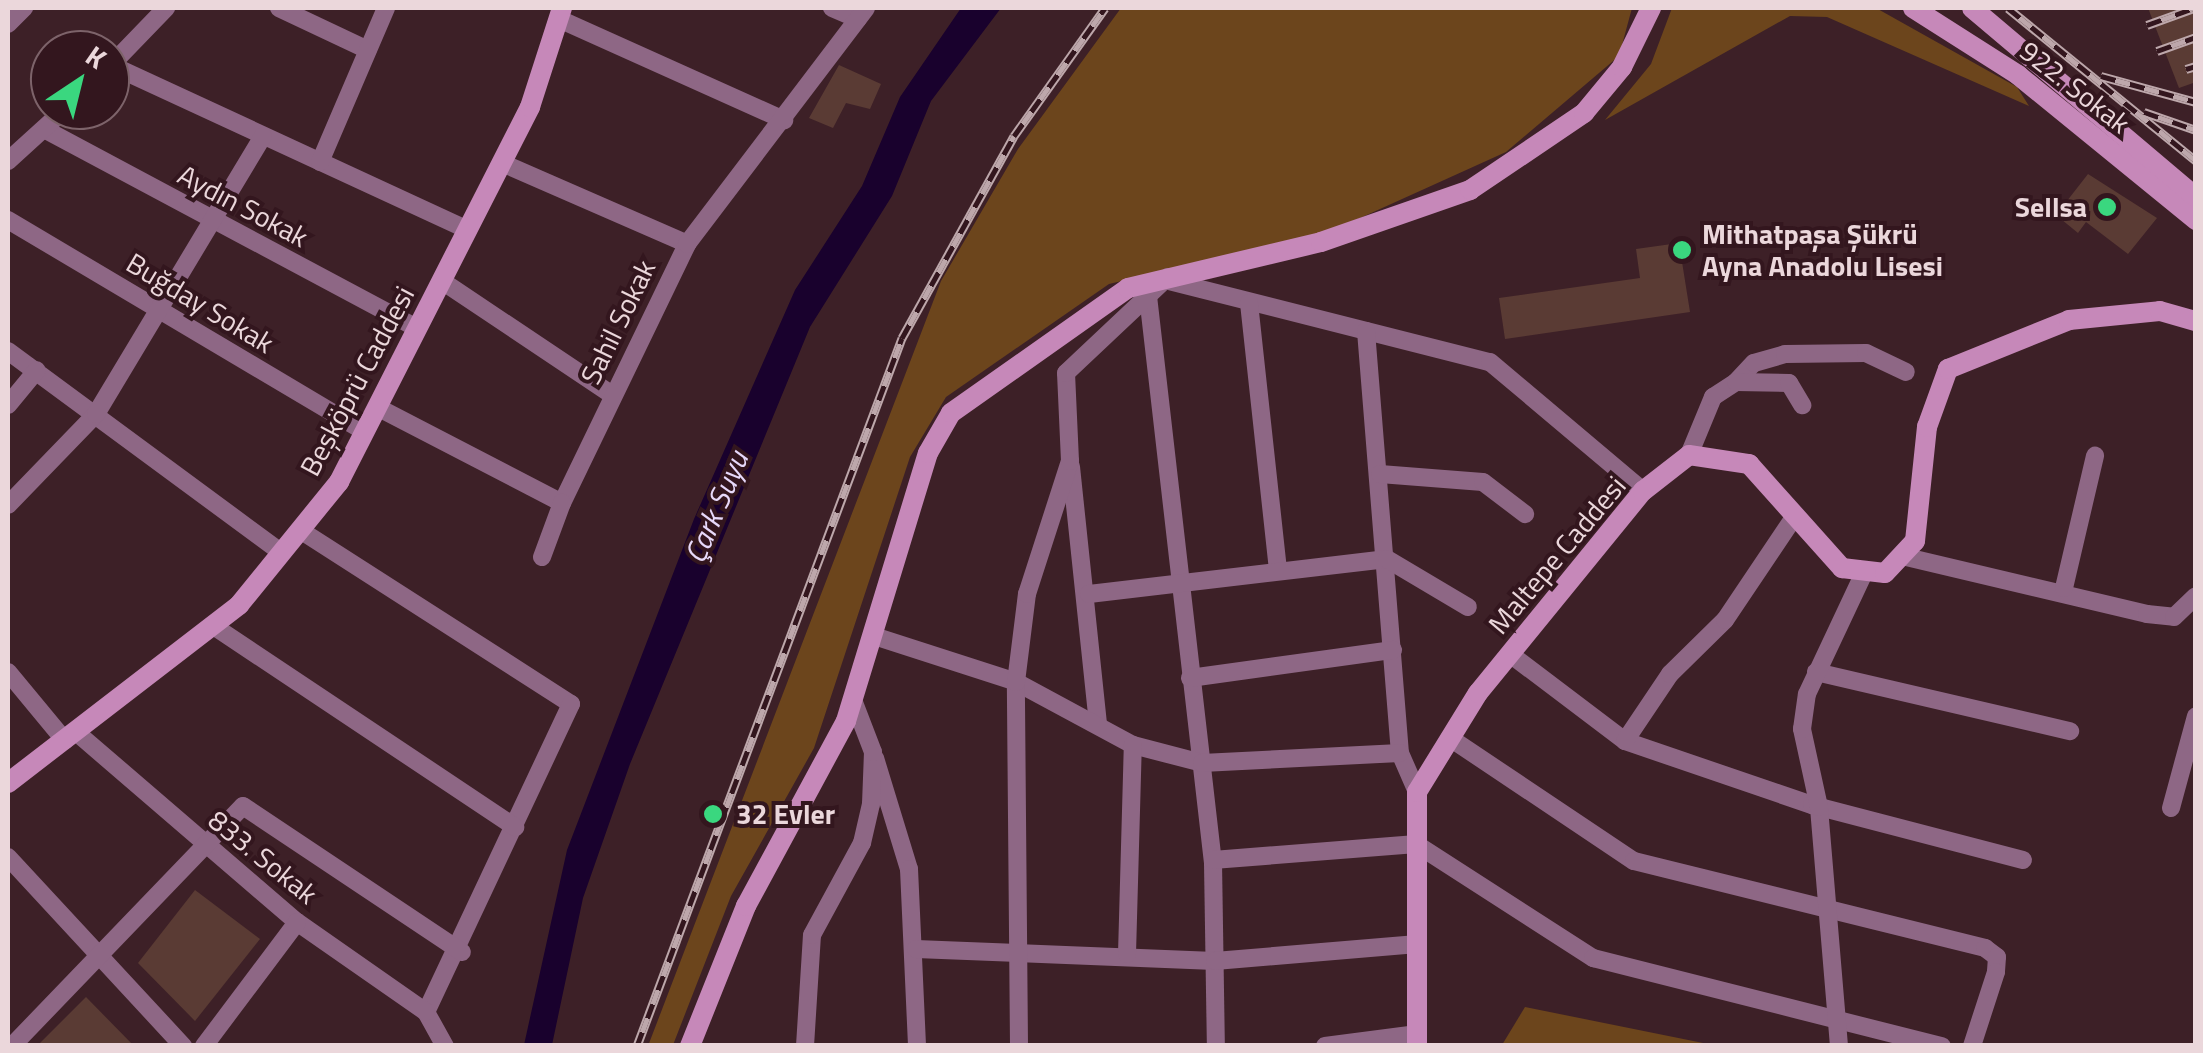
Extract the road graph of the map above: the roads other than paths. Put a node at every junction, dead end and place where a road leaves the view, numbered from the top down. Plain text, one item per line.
1 (24, 8) edge
2 (166, 8) edge
3 (278, 8) edge
4 (386, 8) edge
5 (832, 8) edge
6 (1647, 8) edge
7 (1913, 8) edge
8 (1972, 8) edge
9 (561, 13) edge
10 (862, 13) edge
11 (8, 24) edge
12 (130, 45) edge
13 (368, 50) junction
14 (130, 75) edge
15 (784, 120) junction
16 (42, 130) edge
17 (48, 130) edge
18 (263, 136) junction
19 (8, 161) edge
20 (320, 162) junction
21 (502, 163) junction
22 (2196, 197) edge
23 (8, 220) edge
24 (2196, 220) edge
25 (211, 222) junction
26 (468, 230) junction
27 (687, 244) junction
28 (1171, 275) junction
29 (442, 281) junction
30 (1148, 296) junction
31 (1249, 303) junction
32 (158, 310) junction
33 (2196, 321) edge
34 (418, 328) junction
35 (1366, 331) junction
36 (8, 351) edge
37 (37, 370) junction
38 (1906, 372) dead end
39 (1736, 382) junction
40 (612, 395) junction
41 (8, 405) edge
42 (1802, 406) dead end
43 (377, 407) junction
44 (96, 414) junction
45 (364, 432) junction
46 (1688, 455) junction
47 (2095, 456) dead end
48 (1070, 461) junction
49 (1380, 474) junction
50 (1643, 492) junction
51 (562, 503) junction
52 (8, 504) edge
53 (1524, 514) dead end
54 (1795, 516) junction
55 (300, 530) junction
56 (282, 552) junction
57 (1902, 556) junction
58 (542, 557) dead end
59 (1387, 559) junction
60 (1278, 570) junction
61 (1865, 571) junction
62 (1182, 579) junction
63 (2064, 588) junction
64 (1089, 594) junction
65 (2196, 596) edge
66 (1468, 607) dead end
67 (215, 626) junction
68 (874, 636) junction
69 (1393, 650) junction
70 (1510, 654) junction
71 (8, 672) edge
72 (1816, 672) junction
73 (1190, 678) junction
74 (1016, 682) junction
75 (853, 700) junction
76 (2196, 716) edge
77 (1098, 724) junction
78 (2070, 731) dead end
79 (70, 736) junction
80 (1450, 738) junction
81 (1624, 741) junction
82 (1133, 746) junction
83 (873, 752) junction
84 (1400, 753) junction
85 (1202, 763) junction
86 (8, 782) edge
87 (1416, 792) junction
88 (1819, 807) junction
89 (2171, 808) dead end
90 (516, 827) junction
91 (1416, 844) junction
92 (207, 848) junction
93 (8, 857) edge
94 (1213, 860) junction
95 (2023, 860) dead end
96 (1830, 906) junction
97 (297, 922) junction
98 (1416, 944) junction
99 (916, 949) junction
100 (462, 952) junction
101 (1020, 953) junction
102 (1127, 954) junction
103 (96, 957) junction
104 (1215, 960) junction
105 (426, 1012) junction
106 (1840, 1023) junction
107 (1416, 1040) edge
108 (12, 1046) edge
109 (183, 1046) edge
110 (204, 1046) edge
111 (444, 1046) edge
112 (690, 1046) edge
113 (805, 1046) edge
114 (918, 1046) edge
115 (1019, 1046) edge
116 (1216, 1046) edge
117 (1325, 1046) edge
118 (1839, 1046) edge
119 (1942, 1046) edge
120 (1972, 1046) edge

1 - 11 street
2 - 12 street
3 - 13 street
4 - 13 street
5 - 10 street
6 - 28 street
7 - 24 street, 922. Sokak
8 - 22 street, 922. Sokak
9 - 15 street
9 - 21 street, Beşköprü Caddesi
10 - 15 street, Sahil Sokak
13 - 20 street
14 - 18 street
15 - 27 street, Sahil Sokak
16 - 19 street
17 - 25 street, Aydın Sokak
18 - 20 street
18 - 25 street
20 - 26 street
21 - 26 street, Beşköprü Caddesi
21 - 27 street
23 - 32 street, Buğday Sokak
25 - 32 street
25 - 34 street, Aydın Sokak
26 - 29 street, Beşköprü Caddesi
27 - 40 street, Sahil Sokak
28 - 30 street
28 - 31 street
28 - 68 street
29 - 34 street, Beşköprü Caddesi
29 - 40 street
30 - 48 street
30 - 62 street
31 - 35 street
31 - 60 street
32 - 44 street
32 - 45 street, Buğday Sokak
33 - 57 street
34 - 43 street, Beşköprü Caddesi
35 - 49 street
35 - 50 street
36 - 37 street
37 - 41 street
37 - 44 street
38 - 39 street
39 - 42 street
39 - 46 street
40 - 51 street, Sahil Sokak
43 - 45 street, Beşköprü Caddesi
43 - 51 street
44 - 52 street
44 - 56 street
45 - 55 street, Beşköprü Caddesi
46 - 50 street, Maltepe Caddesi
46 - 54 street
47 - 63 street
48 - 64 street
48 - 74 street
49 - 53 street
49 - 59 street
50 - 70 street, Maltepe Caddesi
51 - 58 street, Sahil Sokak
54 - 61 street
54 - 81 street
55 - 56 street, Beşköprü Caddesi
55 - 90 street
56 - 67 street, Beşköprü Caddesi
57 - 61 street
57 - 63 street
59 - 60 street
59 - 66 street
59 - 69 street
60 - 62 street
61 - 72 street
62 - 64 street
62 - 73 street
63 - 65 street
64 - 77 street
67 - 79 street, Beşköprü Caddesi
67 - 90 street
68 - 74 street
68 - 75 street
69 - 73 street
69 - 84 street
70 - 80 street, Maltepe Caddesi
70 - 81 street
71 - 79 street, 833. Sokak
72 - 78 street
72 - 88 street
73 - 85 street
74 - 77 street
74 - 101 street
75 - 83 street
75 - 112 street
76 - 89 street
77 - 82 street
79 - 86 street, Beşköprü Caddesi
79 - 92 street, 833. Sokak
80 - 87 street, Maltepe Caddesi
80 - 96 street
81 - 88 street
82 - 85 street
82 - 102 street
83 - 99 street
83 - 113 street
84 - 85 street
84 - 87 street
85 - 94 street
87 - 91 street
88 - 95 street
88 - 96 street
90 - 100 street
91 - 94 street
91 - 98 street
91 - 106 street
92 - 97 street, 833. Sokak
92 - 100 street
92 - 103 street
93 - 103 street
94 - 104 street
96 - 106 street
96 - 120 street
97 - 105 street, 833. Sokak
97 - 110 street
98 - 104 street
98 - 107 street
99 - 101 street
99 - 114 street
100 - 105 street
101 - 102 street
101 - 115 street
102 - 104 street
103 - 108 street
103 - 109 street
104 - 116 street
105 - 111 street
106 - 118 street
106 - 119 street
107 - 117 street

